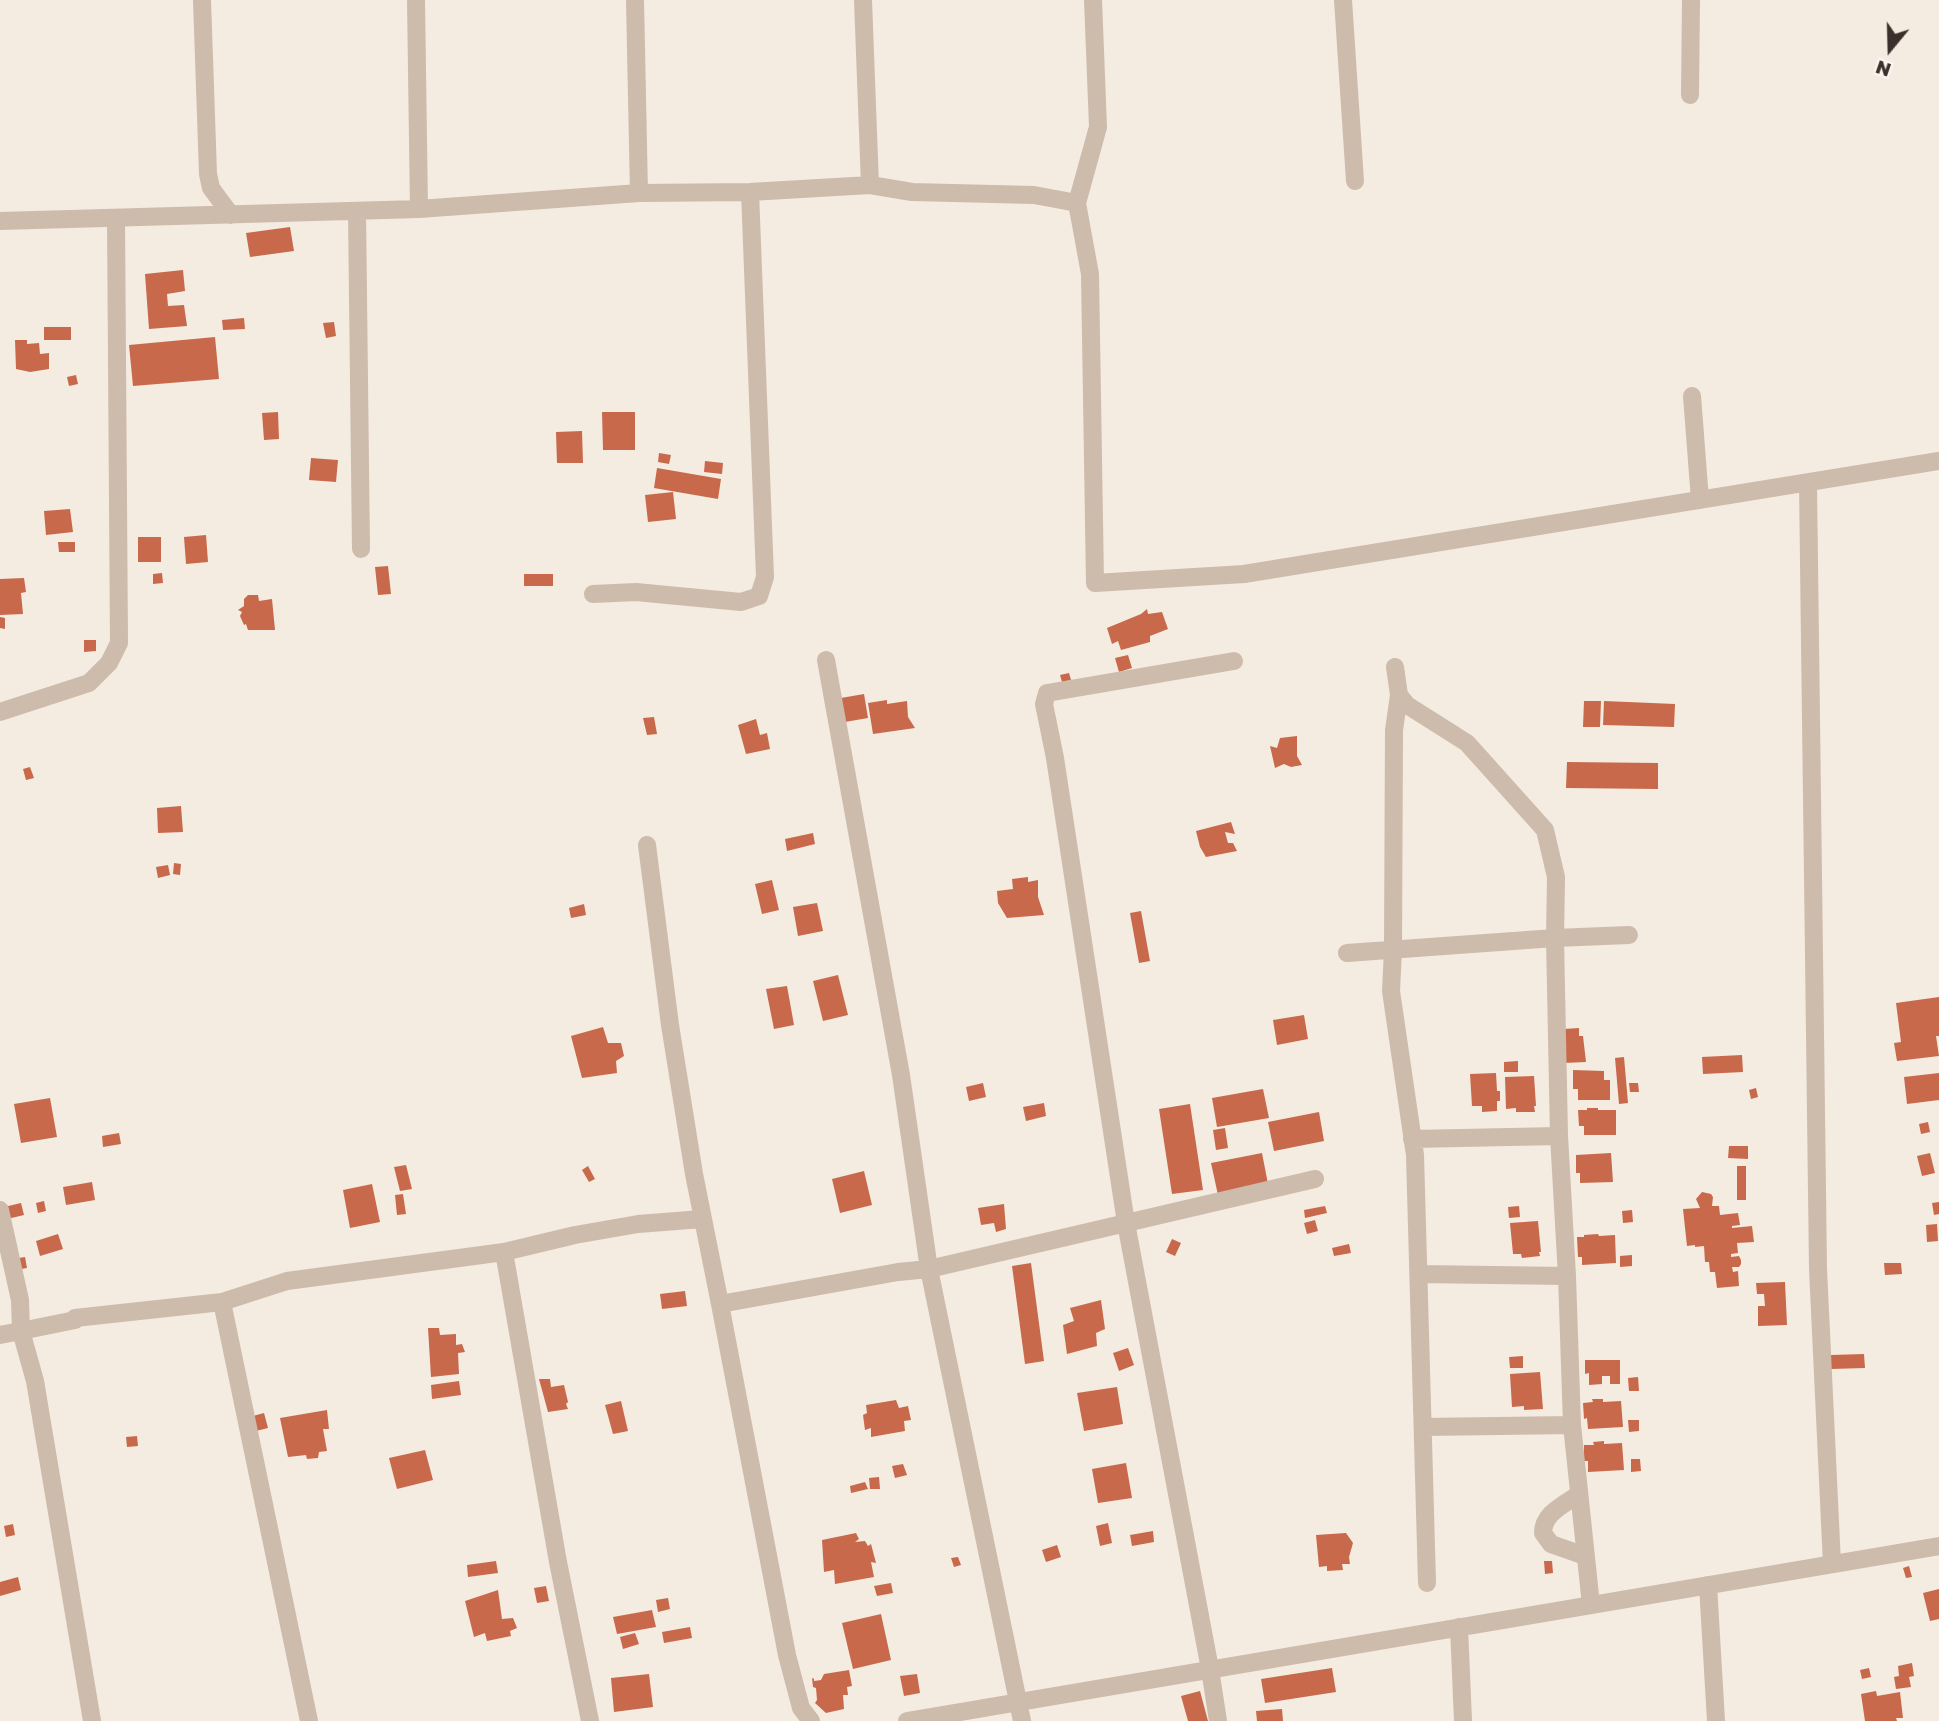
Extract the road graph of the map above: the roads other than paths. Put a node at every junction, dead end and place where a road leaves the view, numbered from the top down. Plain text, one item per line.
1 (202, 0) edge
2 (416, 0) edge
3 (635, 0) edge
4 (863, 0) edge
5 (1093, 0) edge
6 (1343, 0) edge
7 (1691, 0) edge
8 (1690, 95) dead end
9 (1355, 181) dead end
10 (870, 185) junction
11 (750, 192) junction
12 (639, 193) junction
13 (1077, 203) junction
14 (419, 209) junction
15 (356, 211) junction
16 (231, 215) junction
17 (116, 218) junction
18 (0, 221) edge
19 (1692, 396) dead end
20 (1939, 461) edge
21 (1808, 483) junction
22 (1700, 499) junction
23 (360, 549) dead end
24 (593, 594) dead end
25 (826, 660) dead end
26 (1234, 661) dead end
27 (1395, 667) dead end
28 (1399, 695) junction
29 (0, 712) edge
30 (647, 845) dead end
31 (1629, 935) dead end
32 (1555, 938) junction
33 (1393, 950) junction
34 (1347, 953) dead end
35 (1559, 1136) junction
36 (1412, 1139) junction
37 (1315, 1179) dead end
38 (0, 1210) edge
39 (702, 1219) junction
40 (1126, 1223) junction
41 (504, 1252) junction
42 (929, 1269) junction
43 (1419, 1274) junction
44 (1567, 1276) junction
45 (222, 1302) junction
46 (720, 1304) junction
47 (21, 1331) junction
48 (0, 1335) edge
49 (1572, 1425) junction
50 (1423, 1427) junction
51 (1579, 1494) junction
52 (1939, 1546) edge
53 (1586, 1556) junction
54 (1832, 1564) junction
55 (1427, 1583) dead end
56 (1708, 1584) junction
57 (1591, 1605) junction
58 (1460, 1627) junction
59 (1210, 1669) junction
60 (1019, 1702) junction
61 (92, 1721) edge
62 (309, 1721) edge
63 (590, 1721) edge
64 (811, 1721) edge
65 (907, 1721) edge
66 (1022, 1721) edge
67 (1218, 1721) edge
68 (1463, 1721) edge
69 (1716, 1721) edge

1 - 16 street
2 - 14 street
3 - 12 street
4 - 10 street
5 - 13 street
6 - 9 street
7 - 8 street
10 - 11 street
10 - 13 street
11 - 12 street
11 - 24 street
12 - 14 street
13 - 22 street
14 - 15 street
15 - 16 street
15 - 23 street
16 - 17 street
17 - 18 street
17 - 29 street
19 - 22 street
20 - 21 street
21 - 22 street
21 - 54 street
25 - 42 street
26 - 40 street
27 - 28 street
28 - 32 street
28 - 33 street
30 - 39 street
31 - 32 street
32 - 33 street
32 - 35 street
33 - 34 street
33 - 36 street
35 - 36 street
35 - 44 street
36 - 43 street
37 - 40 street
38 - 47 street
39 - 41 street
39 - 46 street
40 - 42 street
40 - 59 street
41 - 45 street
41 - 63 street
42 - 46 street
42 - 60 street
43 - 44 street
43 - 50 street
44 - 49 street
45 - 47 street
45 - 62 street
46 - 64 street
47 - 48 street
47 - 61 street
49 - 50 street
49 - 51 street
50 - 55 street
51 - 53 street
51 - 53 street
52 - 54 street
53 - 57 street
54 - 56 street
56 - 57 street
56 - 69 street
57 - 58 street
58 - 59 street
58 - 68 street
59 - 60 street
59 - 67 street
60 - 65 street
60 - 66 street

